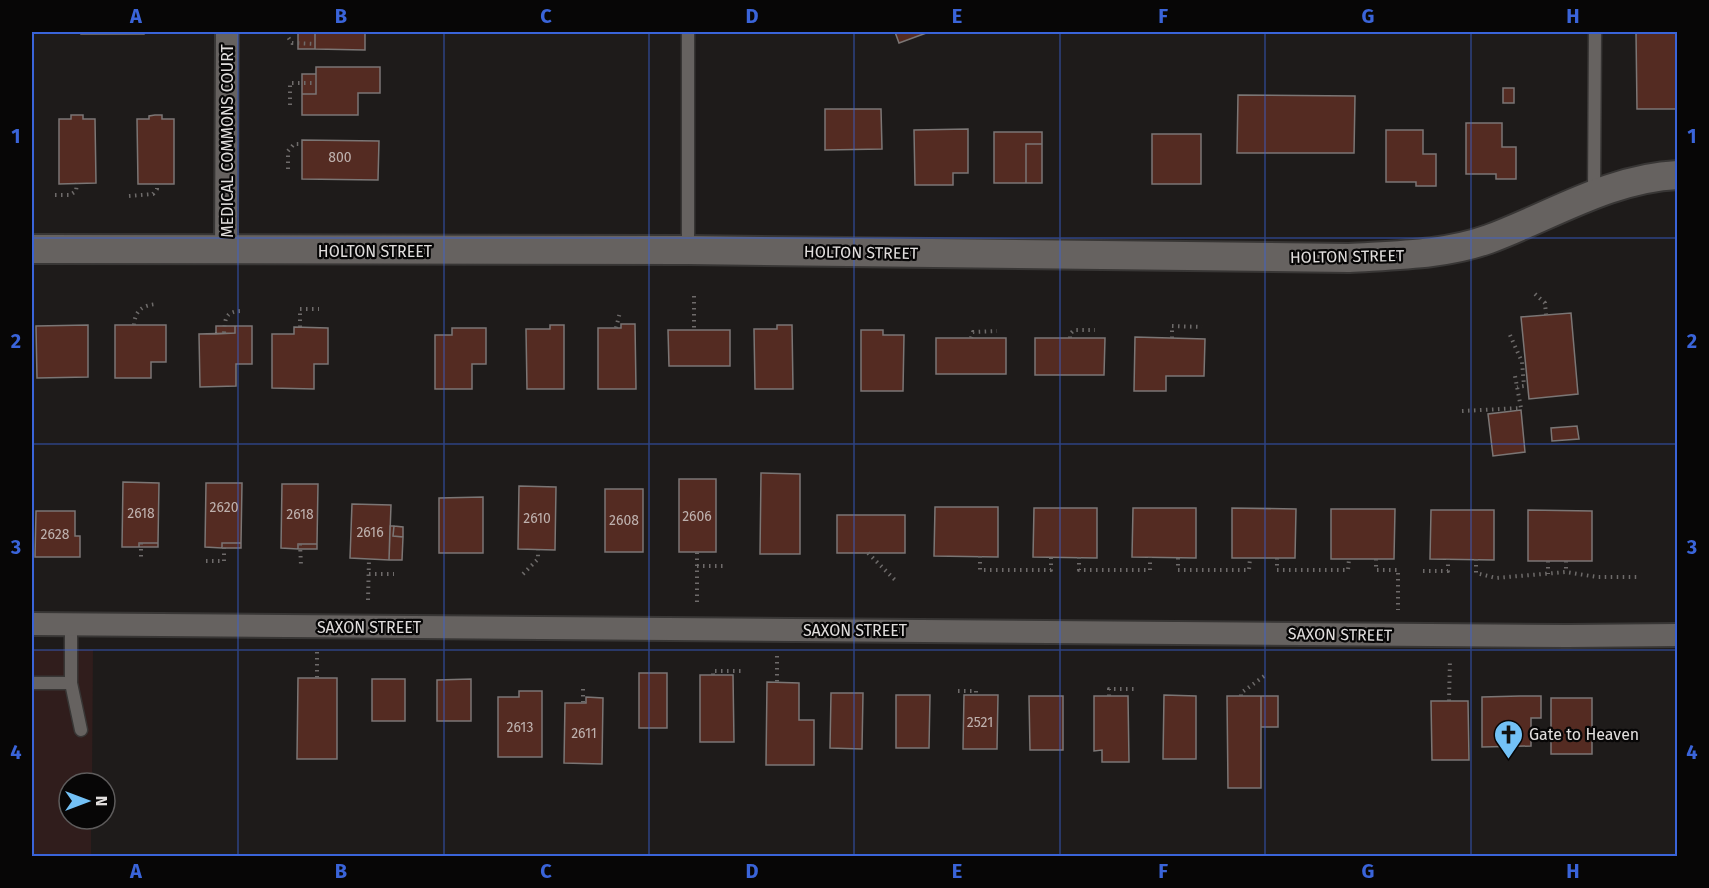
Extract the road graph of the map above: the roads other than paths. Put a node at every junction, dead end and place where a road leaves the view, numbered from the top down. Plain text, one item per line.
1 (227, 32) edge
2 (688, 32) edge
3 (1595, 32) edge
4 (1677, 174) edge
5 (1594, 194) junction
6 (32, 249) edge
7 (688, 250) junction
8 (226, 251) junction
9 (32, 624) edge
10 (71, 624) junction
11 (1677, 635) edge
12 (32, 683) edge
13 (71, 683) junction
14 (81, 730) dead end

1 - 8 street, MEDICAL COMMONS COURT
2 - 7 lane
3 - 5 lane
4 - 5 street, HOLTON STREET
5 - 7 street, HOLTON STREET
6 - 8 street, HOLTON STREET
7 - 8 street, HOLTON STREET
9 - 10 street, SAXON STREET
10 - 11 street, SAXON STREET
10 - 13 lane
12 - 13 lane
13 - 14 lane

